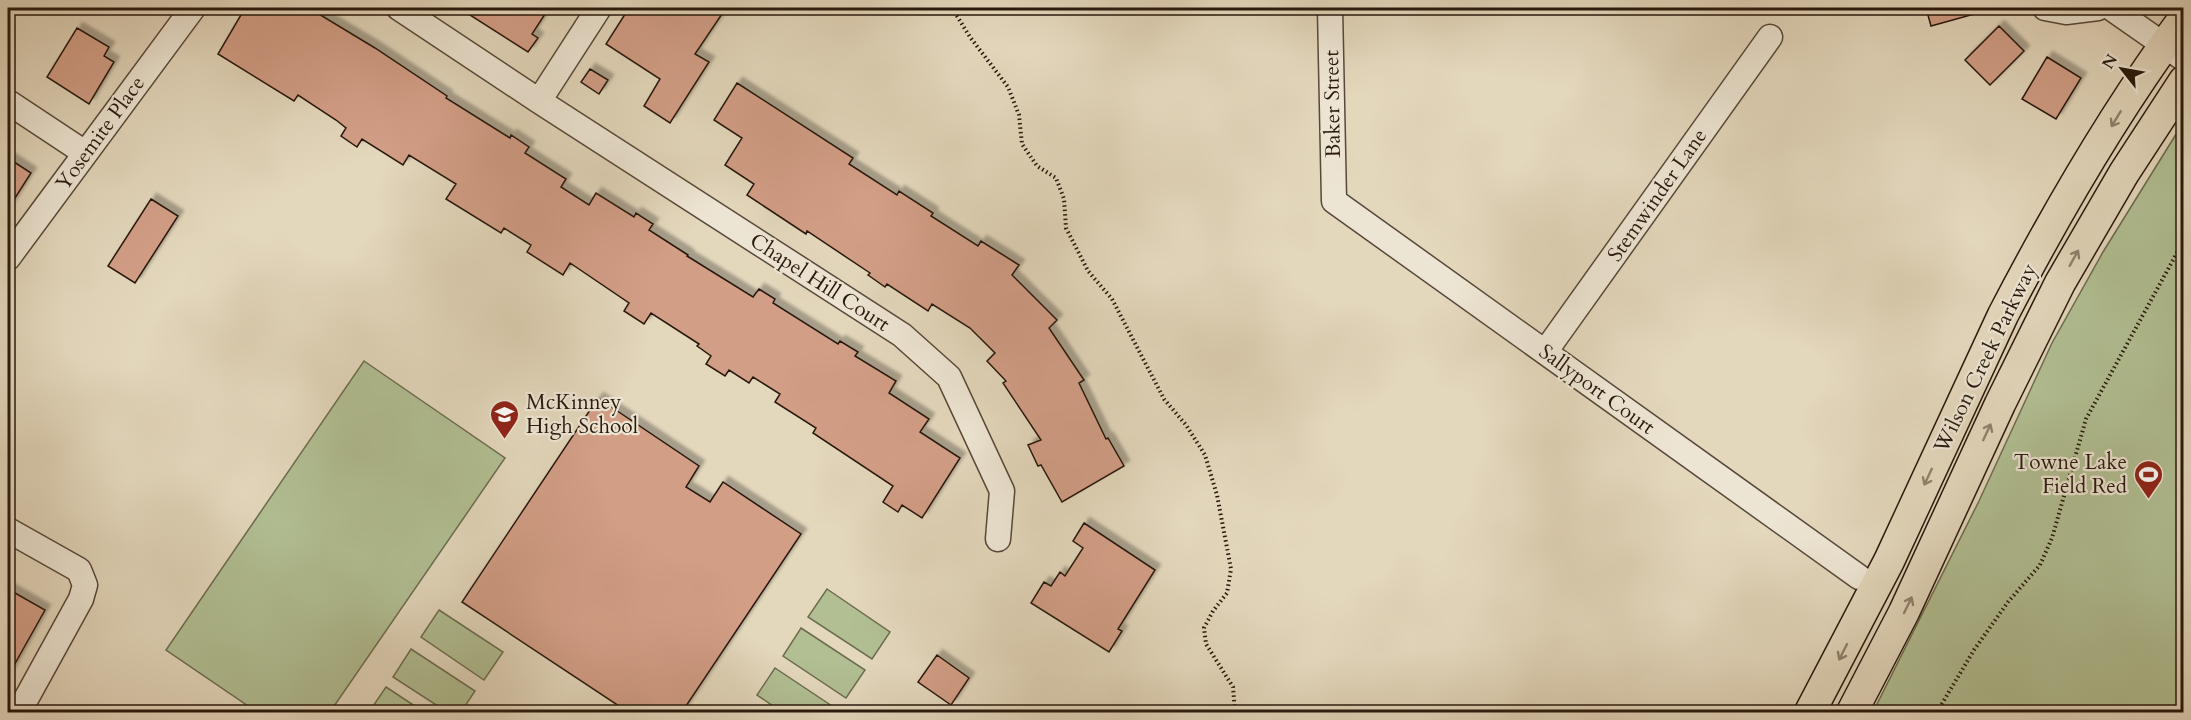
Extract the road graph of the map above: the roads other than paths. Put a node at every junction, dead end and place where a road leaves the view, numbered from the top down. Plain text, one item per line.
1 (193, 8) edge
2 (599, 8) edge
3 (1330, 8) edge
4 (2044, 8) edge
5 (2098, 8) edge
6 (2111, 8) edge
7 (409, 10) edge
8 (2184, 18) edge
9 (1770, 37) dead end
10 (2174, 52) edge
11 (2184, 81) edge
12 (538, 101) junction
13 (8, 102) edge
14 (85, 153) junction
15 (1334, 201) joint
16 (8, 258) edge
17 (1545, 352) junction
18 (1904, 528) junction
19 (8, 530) edge
20 (998, 539) dead end
21 (1937, 543) junction
22 (1859, 577) dead end
23 (16, 712) edge
24 (1810, 712) edge
25 (1852, 712) edge

1 - 14 street, Yosemite Place
2 - 12 street
3 - 15 street, Baker Street
4 - 5 street
6 - 10 street
7 - 12 street, Chapel Hill Court
8 - 10 main road, Wilson Creek Parkway
9 - 17 street, Stemwinder Lane
10 -> 18 main road, Wilson Creek Parkway
21 -> 11 main road, Wilson Creek Parkway
12 - 20 street, Chapel Hill Court
13 - 14 street
14 - 16 street, Yosemite Place
15 - 17 street, Sallyport Court
17 - 22 street, Sallyport Court
18 - 21 main road
18 -> 24 main road, Wilson Creek Parkway
19 - 23 street
25 -> 21 main road, Wilson Creek Parkway

